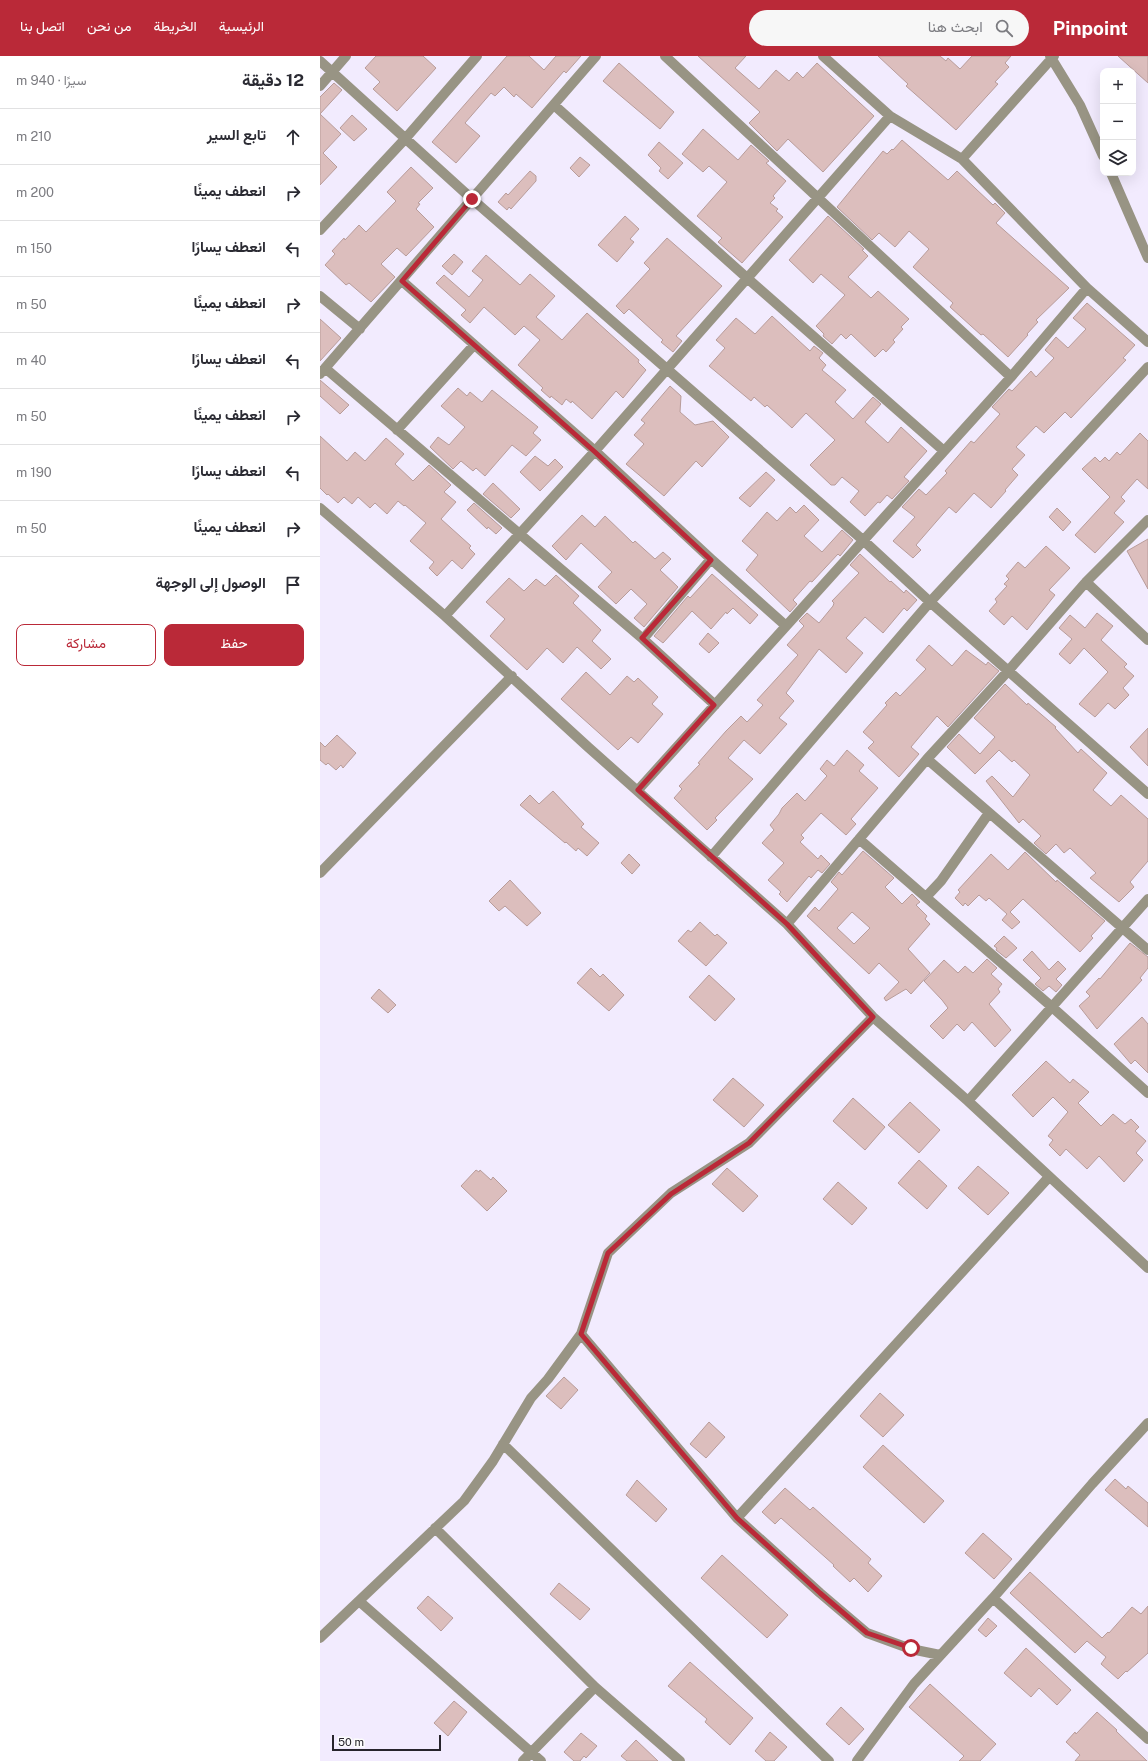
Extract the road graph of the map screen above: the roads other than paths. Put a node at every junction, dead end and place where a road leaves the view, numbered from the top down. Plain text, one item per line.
1 (346, 56) edge
2 (477, 56) edge
3 (596, 56) edge
4 (665, 56) edge
5 (823, 56) edge
6 (1052, 57) edge
7 (320, 61) edge
8 (332, 72) junction
9 (320, 86) edge
10 (554, 105) junction
11 (890, 116) junction
12 (405, 138) junction
13 (1100, 149) edge
14 (962, 159) junction
15 (1112, 176) edge
16 (818, 197) junction
17 (472, 199) junction
18 (320, 230) edge
19 (1148, 258) edge
20 (747, 278) junction
21 (402, 281) junction
22 (1087, 288) junction
23 (320, 296) edge
24 (360, 329) junction
25 (1148, 342) edge
26 (474, 345) junction
27 (1148, 367) edge
28 (667, 370) junction
29 (323, 371) edge
30 (1011, 377) junction
31 (397, 430) junction
32 (944, 451) junction
33 (595, 452) junction
34 (320, 508) edge
35 (1148, 520) edge
36 (520, 535) junction
37 (864, 541) junction
38 (711, 560) junction
39 (1086, 582) junction
40 (930, 602) junction
41 (445, 616) junction
42 (785, 626) junction
43 (642, 638) junction
44 (1148, 640) edge
45 (1009, 670) junction
46 (512, 676) junction
47 (714, 705) junction
48 (927, 760) junction
49 (638, 790) junction
50 (1148, 794) edge
51 (989, 813) junction
52 (859, 839) junction
53 (711, 857) junction
54 (320, 873) edge
55 (926, 897) junction
56 (1148, 899) edge
57 (787, 924) junction
58 (1122, 928) junction
59 (1148, 950) edge
60 (1052, 1007) junction
61 (873, 1017) junction
62 (1148, 1093) edge
63 (968, 1101) junction
64 (1049, 1177) junction
65 (1148, 1268) edge
66 (581, 1334) junction
67 (1148, 1424) edge
68 (503, 1444) junction
69 (737, 1518) junction
70 (435, 1528) junction
71 (993, 1598) junction
72 (359, 1601) junction
73 (320, 1638) edge
74 (940, 1655) junction
75 (595, 1688) junction
76 (1148, 1739) edge
77 (531, 1753) junction
78 (523, 1761) edge
79 (541, 1761) edge
80 (680, 1761) edge
81 (829, 1761) edge
82 (856, 1761) edge

1 - 8 street
2 - 12 street
3 - 10 street
4 - 16 street
5 - 11 street
6 - 13 street
6 - 14 street
7 - 8 street
8 - 9 street
8 - 12 street
10 - 17 street
10 - 20 street
11 - 14 street
11 - 16 street
12 - 17 street
12 - 18 street
14 - 22 street
15 - 19 street
16 - 20 street
16 - 30 street
17 - 21 street
17 - 28 street
20 - 28 street
20 - 32 street
21 - 24 street
21 - 26 street
22 - 25 street
22 - 30 street
23 - 24 street
24 - 29 street
26 - 31 street
26 - 33 street
27 - 40 street
28 - 33 street
28 - 37 street
29 - 31 street
30 - 32 street
31 - 36 street
32 - 37 street
33 - 36 street
33 - 38 street
34 - 41 street
35 - 39 street
36 - 41 street
36 - 43 street
37 - 40 street
37 - 42 street
38 - 42 street
38 - 43 street
39 - 44 street
39 - 45 street
40 - 45 street
40 - 53 street
41 - 46 street
42 - 47 street
43 - 47 street
45 - 48 street
45 - 50 street
46 - 49 street
46 - 54 street
47 - 49 street
48 - 51 street
48 - 52 street
49 - 53 street
51 - 55 street
51 - 58 street
52 - 55 street
52 - 57 street
53 - 57 street
55 - 60 street
56 - 58 street
57 - 61 street
58 - 59 street
58 - 60 street
60 - 62 street
60 - 63 street
61 - 63 street
61 - 66 street
63 - 64 street
64 - 65 street
64 - 69 street
66 - 68 street
66 - 69 street
67 - 71 street
68 - 70 street
68 - 81 street
69 - 74 street
70 - 72 street
70 - 75 street
71 - 74 street
71 - 76 street
72 - 73 street
72 - 77 street
74 - 82 street
75 - 77 street
75 - 80 street
77 - 78 street
77 - 79 street

